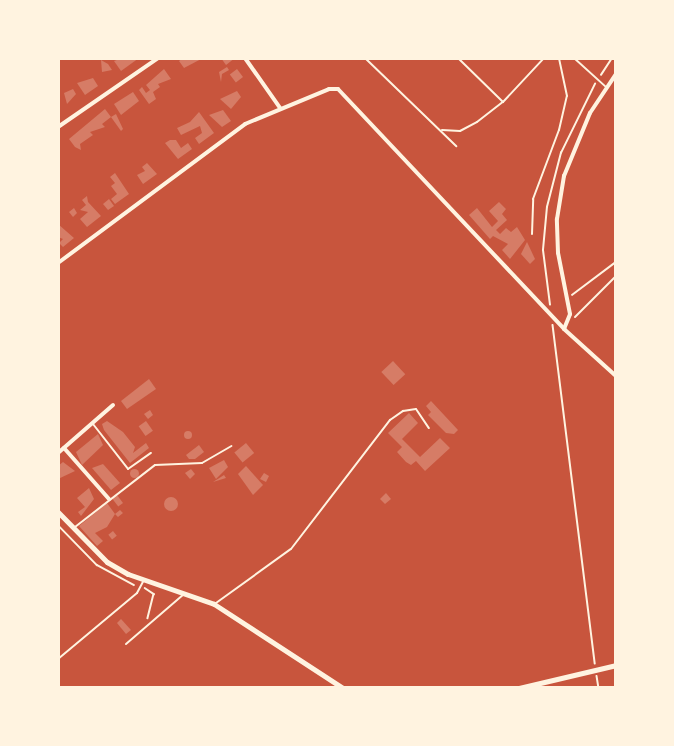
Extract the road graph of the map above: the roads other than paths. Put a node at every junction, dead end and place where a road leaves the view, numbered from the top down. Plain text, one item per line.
1 (158, 58) edge
2 (245, 58) edge
3 (366, 58) edge
4 (458, 58) edge
5 (544, 58) edge
6 (559, 58) edge
7 (573, 58) edge
8 (615, 74) edge
9 (606, 87) junction
10 (503, 102) junction
11 (280, 108) junction
12 (58, 127) edge
13 (442, 130) junction
14 (456, 146) dead end
15 (532, 234) dead end
16 (58, 263) edge
17 (615, 276) edge
18 (575, 317) dead end
19 (564, 329) junction
20 (615, 375) edge
21 (113, 405) dead end
22 (93, 423) junction
23 (429, 428) dead end
24 (232, 446) dead end
25 (64, 448) junction
26 (58, 453) edge
27 (151, 453) dead end
28 (109, 500) junction
29 (58, 512) edge
30 (73, 529) junction
31 (144, 579) junction
32 (185, 593) junction
33 (214, 604) junction
34 (126, 644) dead end
35 (58, 659) edge
36 (615, 665) edge
37 (343, 687) edge
38 (519, 687) edge

1 - 12 street
2 - 11 street
3 - 13 lane
4 - 10 lane
5 - 10 lane
6 - 15 lane
7 - 9 lane
8 - 9 street
9 - 19 street
10 - 13 lane
11 - 16 street
11 - 19 street
13 - 14 lane
17 - 18 lane
19 - 20 street
21 - 22 street
22 - 25 street
22 - 27 lane
23 - 33 lane
24 - 28 lane
25 - 26 street
25 - 28 street
28 - 30 lane
29 - 30 main road
30 - 31 main road
31 - 32 main road
31 - 35 lane
32 - 33 main road
32 - 34 lane
33 - 37 main road
36 - 38 main road

